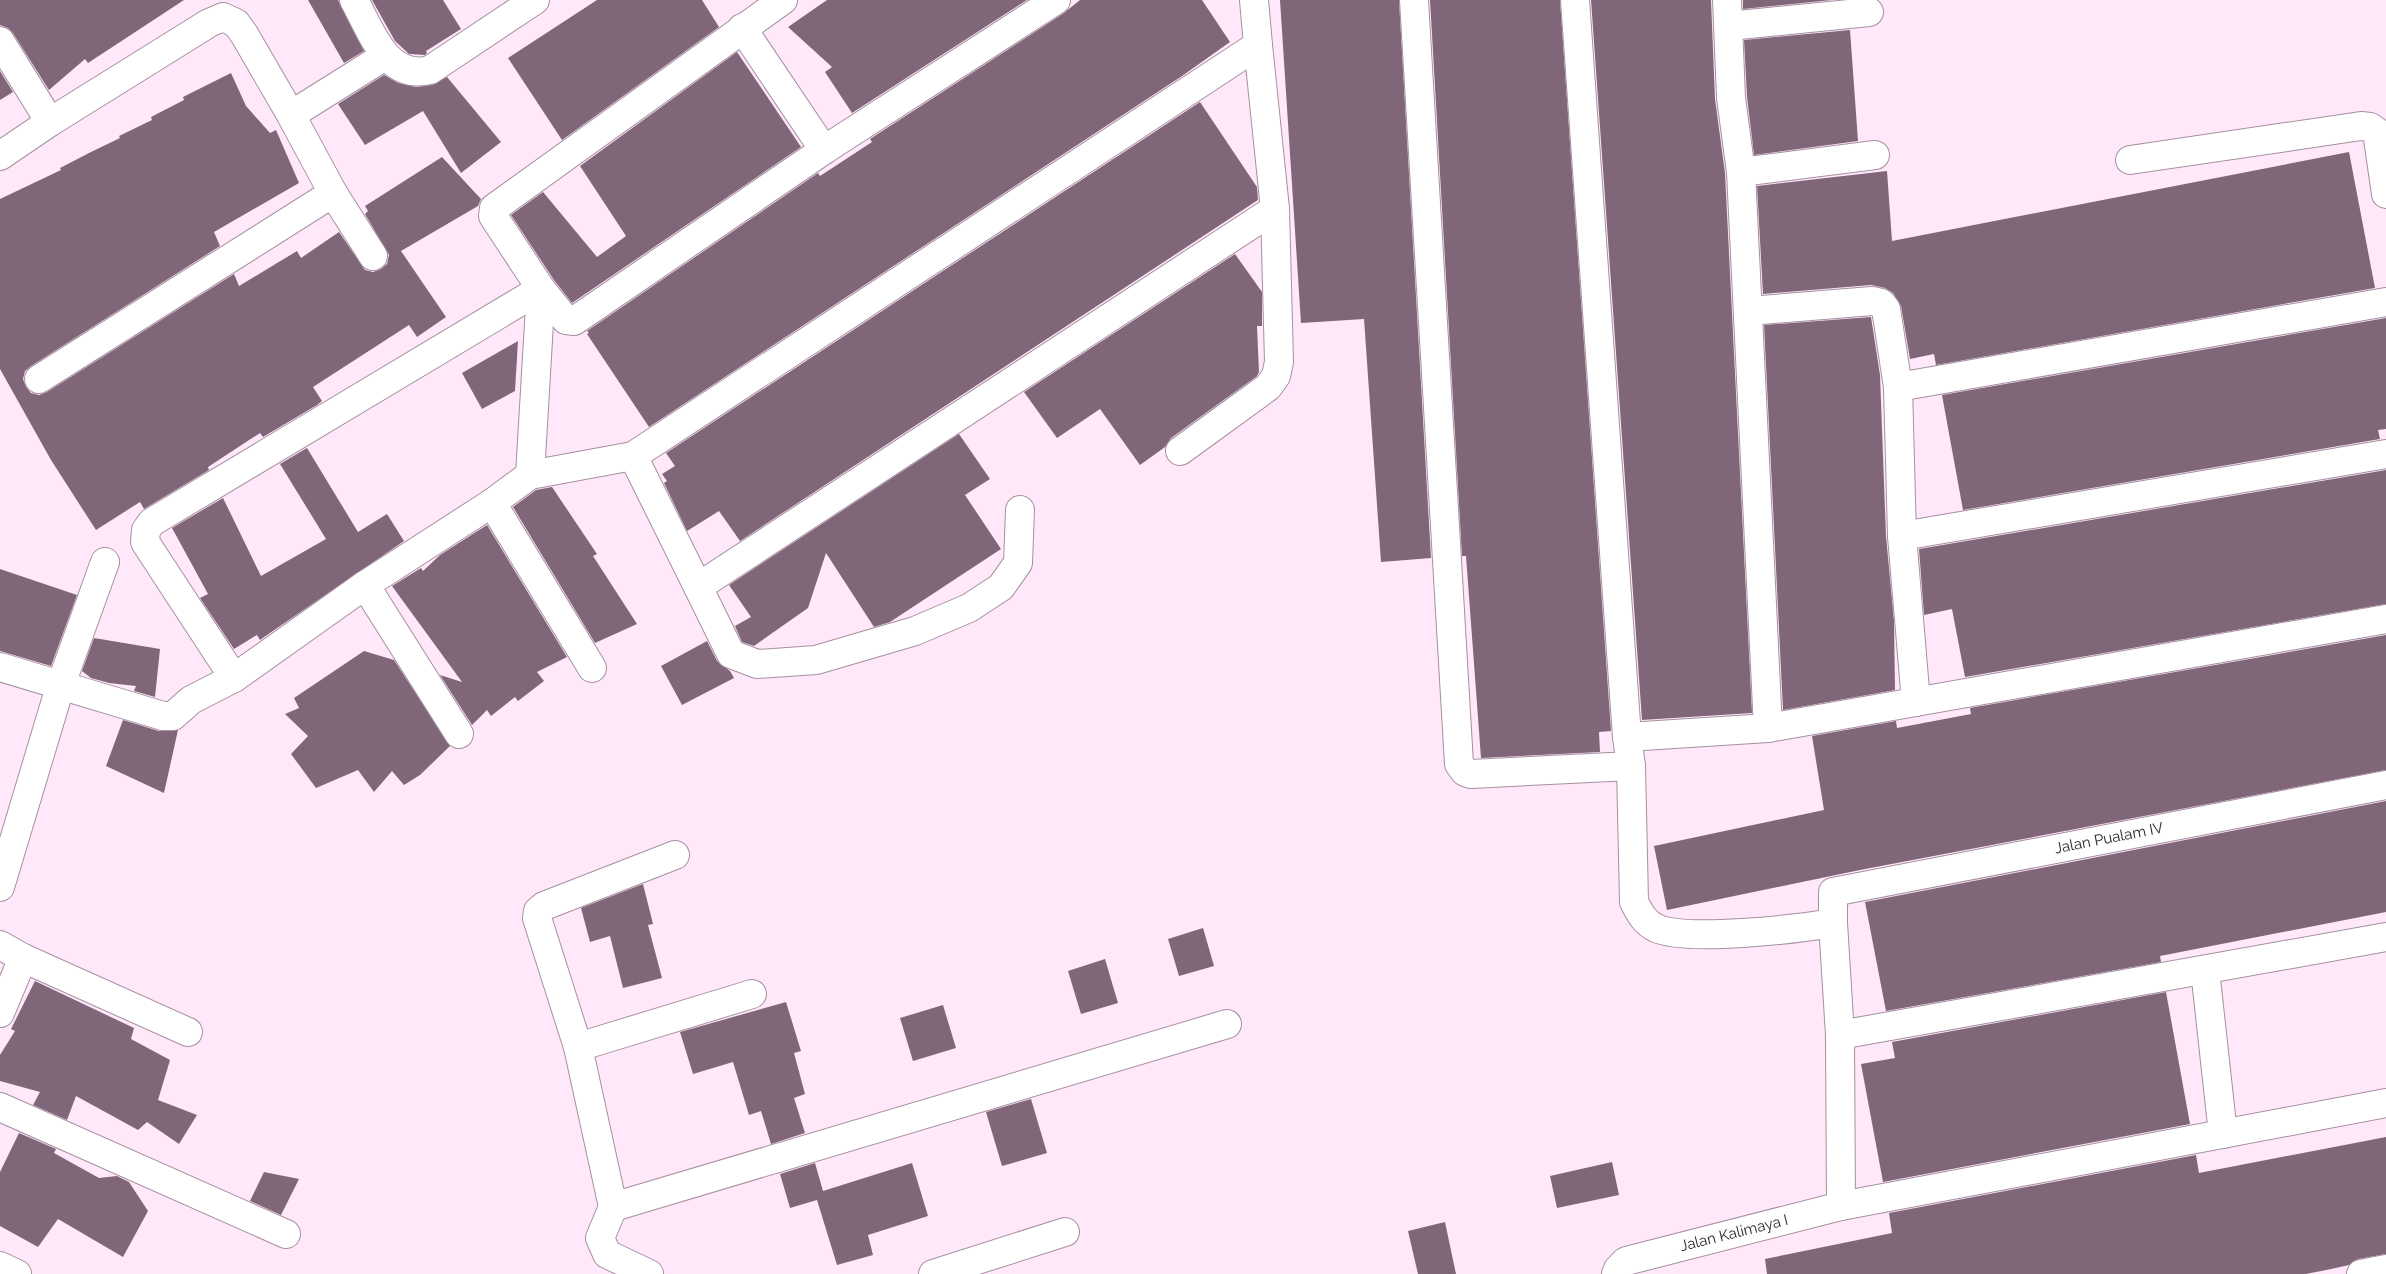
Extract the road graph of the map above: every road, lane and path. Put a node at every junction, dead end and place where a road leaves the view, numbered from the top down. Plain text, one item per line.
1 (354, 0) edge
2 (536, 0) edge
3 (783, 0) edge
4 (1056, 0) edge
5 (1254, 0) edge
6 (1414, 0) edge
7 (1575, 0) edge
8 (1869, 12) dead end
9 (1728, 13) edge
10 (742, 28) junction
11 (0, 41) edge
12 (1258, 45) junction
13 (385, 56) junction
14 (291, 115) junction
15 (50, 122) junction
16 (824, 150) junction
17 (1875, 155) dead end
18 (0, 156) edge
19 (2130, 160) dead end
20 (1741, 172) junction
21 (333, 193) junction
22 (2386, 194) edge
23 (1275, 208) junction
24 (373, 256) dead end
25 (541, 289) junction
26 (2386, 302) edge
27 (1748, 311) junction
28 (39, 379) dead end
29 (1898, 387) junction
30 (1180, 451) dead end
31 (2386, 454) edge
32 (633, 456) junction
33 (530, 475) junction
34 (492, 503) junction
35 (1020, 510) dead end
36 (1902, 536) junction
37 (105, 562) dead end
38 (365, 585) junction
39 (698, 587) junction
40 (2386, 619) edge
41 (0, 667) edge
42 (592, 668) dead end
43 (234, 678) junction
44 (60, 687) junction
45 (1916, 702) junction
46 (1768, 728) junction
47 (460, 734) dead end
48 (1627, 737) junction
49 (1632, 766) junction
50 (2386, 785) edge
51 (675, 855) dead end
52 (0, 887) edge
53 (1833, 923) junction
54 (2386, 937) edge
55 (12, 951) edge
56 (2205, 970) junction
57 (752, 994) dead end
58 (0, 1013) edge
59 (1228, 1024) dead end
60 (188, 1032) dead end
61 (1840, 1035) junction
62 (578, 1046) junction
63 (2386, 1103) edge
64 (2, 1113) edge
65 (2223, 1134) junction
66 (1841, 1206) junction
67 (613, 1207) junction
68 (1064, 1232) dead end
69 (286, 1234) dead end
70 (0, 1266) edge
71 (1621, 1268) edge
72 (2386, 1269) edge
73 (17, 1274) edge
74 (650, 1274) edge
75 (933, 1274) edge
76 (2361, 1274) edge

1 - 13 street
2 - 13 street
3 - 10 street
4 - 16 street
5 - 12 street
6 - 49 street
7 - 48 street
8 - 9 street
9 - 20 street
10 - 16 street
10 - 25 street
11 - 15 street
12 - 23 street
12 - 32 street
13 - 14 street
14 - 15 street
14 - 21 street
15 - 18 street
16 - 25 street
17 - 20 street
19 - 22 street
20 - 27 street
21 - 24 street
21 - 28 street
23 - 30 street
23 - 39 street
25 - 33 street
25 - 43 street
26 - 29 street
27 - 29 street
27 - 46 street
29 - 36 street
31 - 36 street
32 - 33 street
32 - 39 street
33 - 34 street
34 - 38 street
34 - 42 street
35 - 39 street
36 - 45 street
37 - 44 street
38 - 43 street
38 - 47 street
40 - 45 street
41 - 44 street
43 - 44 street
44 - 52 street
45 - 46 street
46 - 48 street
48 - 49 street
49 - 53 street
50 - 53 street, Jalan Pualam IV
51 - 62 street
53 - 61 street
54 - 56 street
55 - 58 street
55 - 60 street
56 - 61 street
56 - 65 street
57 - 62 street
59 - 67 street
61 - 66 street
62 - 67 street
63 - 65 street, Jalan Kalimaya I
64 - 69 street
65 - 66 street, Jalan Kalimaya I
66 - 71 street, Jalan Kalimaya I
67 - 74 street
68 - 75 street
70 - 73 street
72 - 76 street

